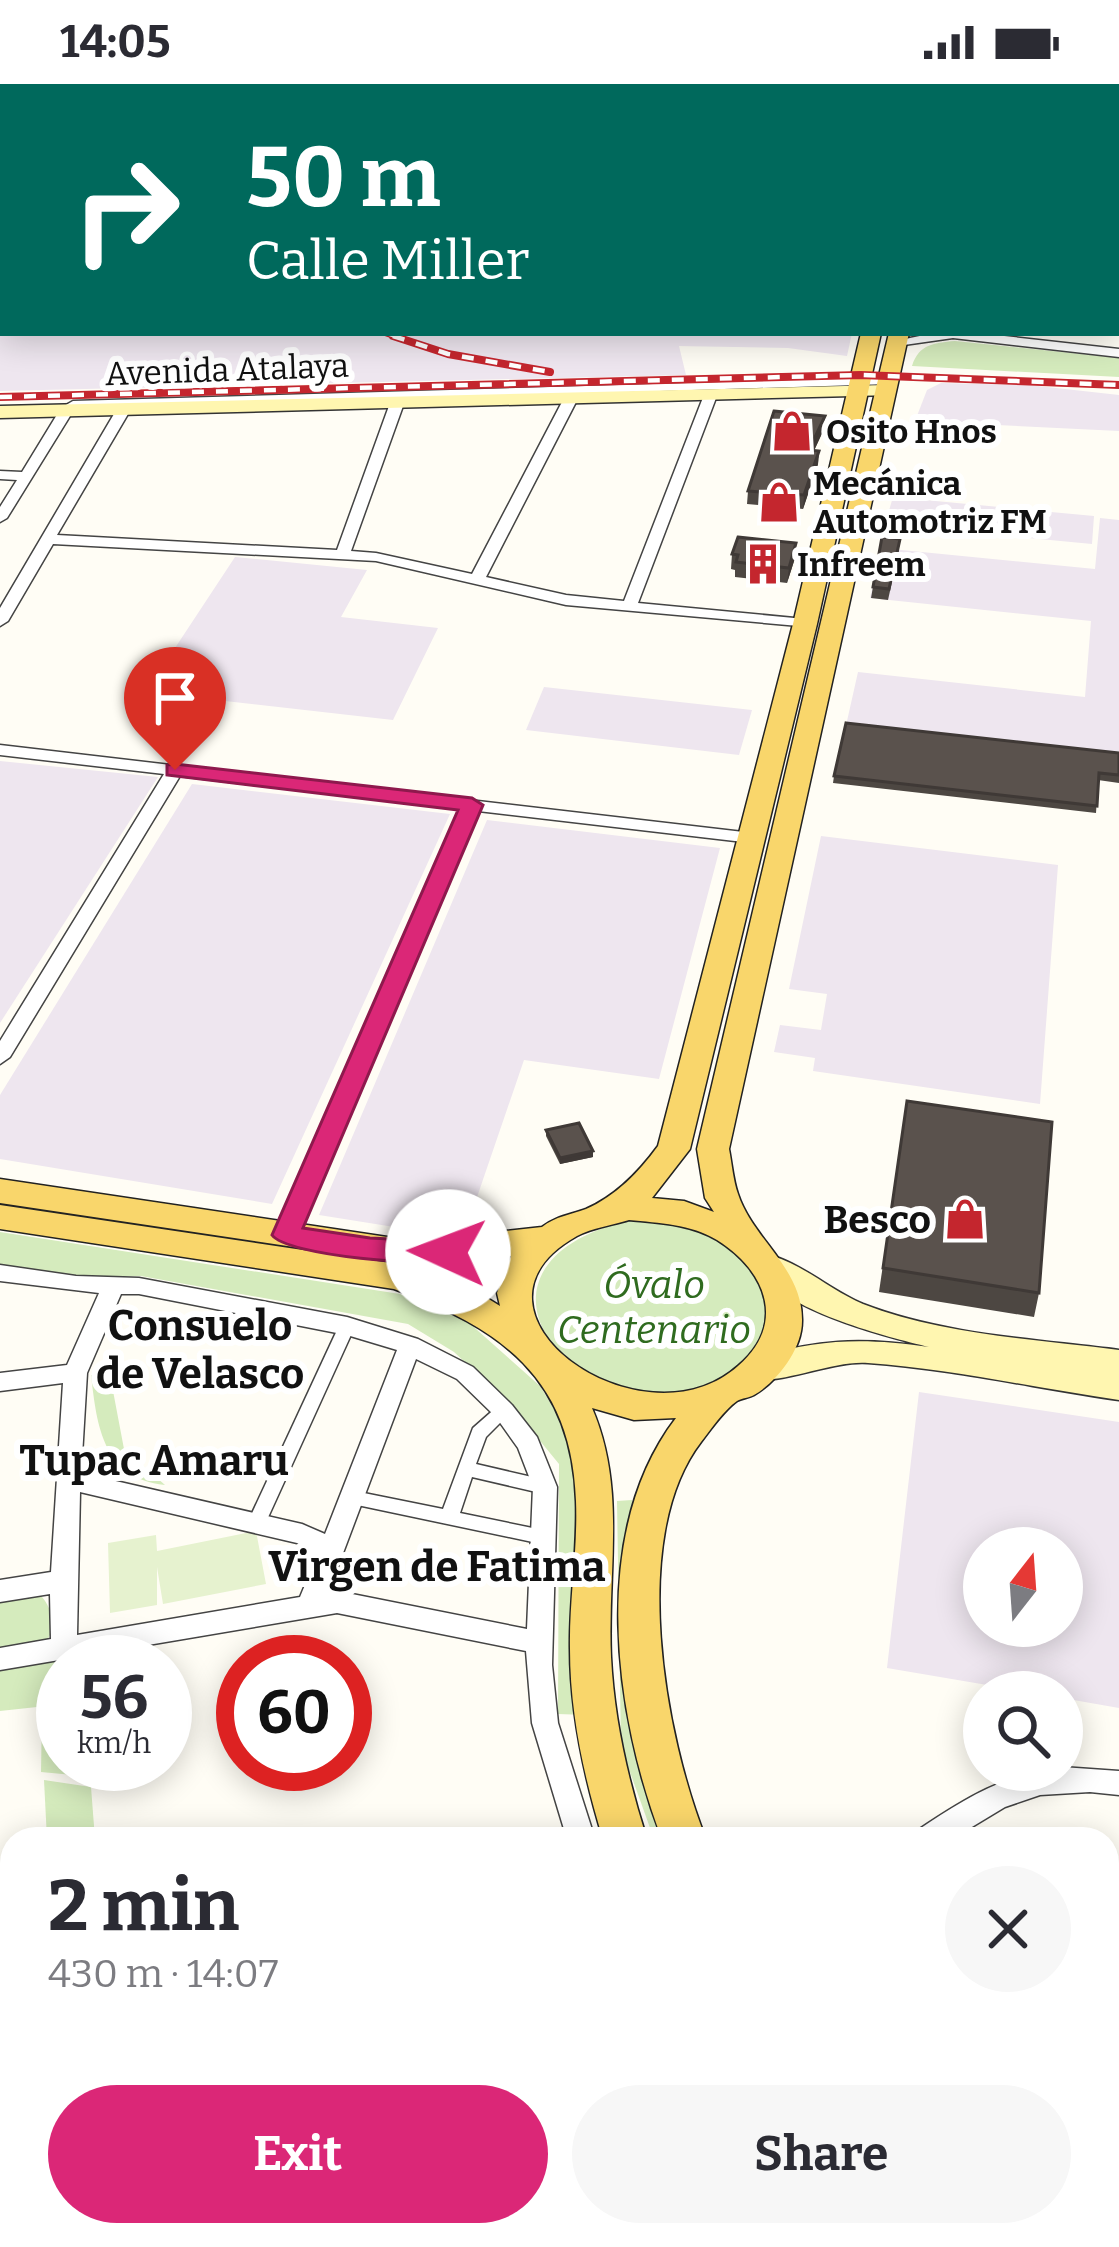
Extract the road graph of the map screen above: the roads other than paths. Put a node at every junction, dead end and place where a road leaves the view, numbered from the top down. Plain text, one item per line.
1 (871, 336) edge
2 (991, 336) edge
3 (898, 338) edge
4 (1119, 352) edge
5 (870, 387) junction
6 (709, 398) junction
7 (569, 402) junction
8 (396, 406) junction
9 (0, 412) edge
10 (121, 414) junction
11 (63, 416) junction
12 (0, 475) edge
13 (25, 476) junction
14 (0, 516) edge
15 (48, 539) junction
16 (343, 554) junction
17 (477, 580) junction
18 (629, 607) junction
19 (1, 616) edge
20 (806, 624) junction
21 (0, 750) edge
22 (175, 770) junction
23 (472, 805) junction
24 (752, 838) junction
25 (0, 1057) edge
26 (0, 1191) edge
27 (607, 1211) junction
28 (0, 1216) edge
29 (286, 1235) junction
30 (540, 1239) junction
31 (762, 1255) junction
32 (0, 1273) edge
33 (114, 1284) junction
34 (347, 1326) junction
35 (525, 1342) junction
36 (410, 1345) junction
37 (979, 1353) junction
38 (1119, 1363) edge
39 (760, 1369) junction
40 (75, 1373) junction
41 (557, 1377) junction
42 (0, 1382) edge
43 (1119, 1387) edge
44 (722, 1394) junction
45 (504, 1411) junction
46 (466, 1469) junction
47 (67, 1479) junction
48 (545, 1487) junction
49 (349, 1497) junction
50 (449, 1517) junction
51 (256, 1524) junction
52 (542, 1537) junction
53 (325, 1557) junction
54 (63, 1581) junction
55 (0, 1591) edge
56 (310, 1603) junction
57 (64, 1635) edge
58 (131, 1635) edge
59 (537, 1642) junction
60 (36, 1652) edge
61 (0, 1659) edge
62 (1119, 1783) edge
63 (577, 1827) edge
64 (622, 1827) edge
65 (679, 1827) edge
66 (947, 1827) edge

1 - 5 main road
2 - 4 street
3 - 5 main road
5 - 6 street, Avenida Atalaya
5 - 9 main road, Avenida Atalaya
5 - 20 main road
5 - 31 main road
6 - 7 street, Avenida Atalaya
6 - 18 street
7 - 8 street, Avenida Atalaya
7 - 17 street
8 - 10 street, Avenida Atalaya
8 - 16 street
9 - 11 street, Avenida Atalaya
10 - 11 street, Avenida Atalaya
10 - 15 street
11 - 13 street
12 - 13 street
13 - 14 street
15 - 16 street
15 - 19 street
16 - 17 street
17 - 18 street
18 - 20 street
20 - 24 main road
21 - 22 street
22 - 23 street
22 - 25 street
23 - 24 street
23 - 29 street
24 - 27 main road
26 - 29 main road
27 - 30 main road
27 - 31 main road
28 - 35 main road
29 - 30 main road
30 - 35 main road
31 - 37 main road
31 - 39 main road
32 - 33 street
33 - 34 street
33 - 40 street
34 - 36 street
34 - 51 street
35 - 41 main road
36 - 45 street
36 - 49 street
37 - 38 main road
37 - 39 main road
37 - 43 main road
39 - 44 main road
40 - 42 street
40 - 47 street
41 - 44 main road
41 - 64 main road
44 - 65 main road
45 - 46 street
45 - 48 street
46 - 48 street
46 - 50 street
47 - 51 street
47 - 54 street
48 - 52 street
49 - 50 street
49 - 53 street
50 - 52 street
51 - 53 street
52 - 59 street
53 - 56 street
54 - 55 street
54 - 57 street
56 - 58 street
56 - 59 street
59 - 63 street
60 - 61 street
62 - 66 street

